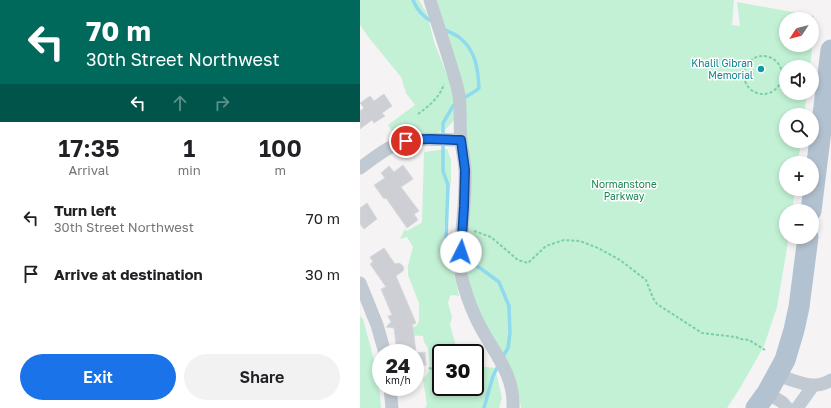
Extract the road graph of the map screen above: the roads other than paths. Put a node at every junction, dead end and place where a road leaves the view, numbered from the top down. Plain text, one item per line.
1 (430, 0) edge
2 (831, 50) edge
3 (461, 140) junction
4 (360, 168) edge
5 (812, 204) edge
6 (807, 244) edge
7 (360, 283) edge
8 (382, 344) edge
9 (831, 380) edge
10 (813, 386) junction
11 (766, 392) edge
12 (391, 396) edge
13 (392, 408) edge
14 (513, 408) edge
15 (787, 408) edge
16 (797, 408) edge

1 - 3 street
2 - 5 main road
3 - 4 street
3 - 14 street
6 - 11 main road
7 - 8 street
9 - 10 street
10 - 11 street
10 - 16 street
11 - 15 street
12 - 13 street

